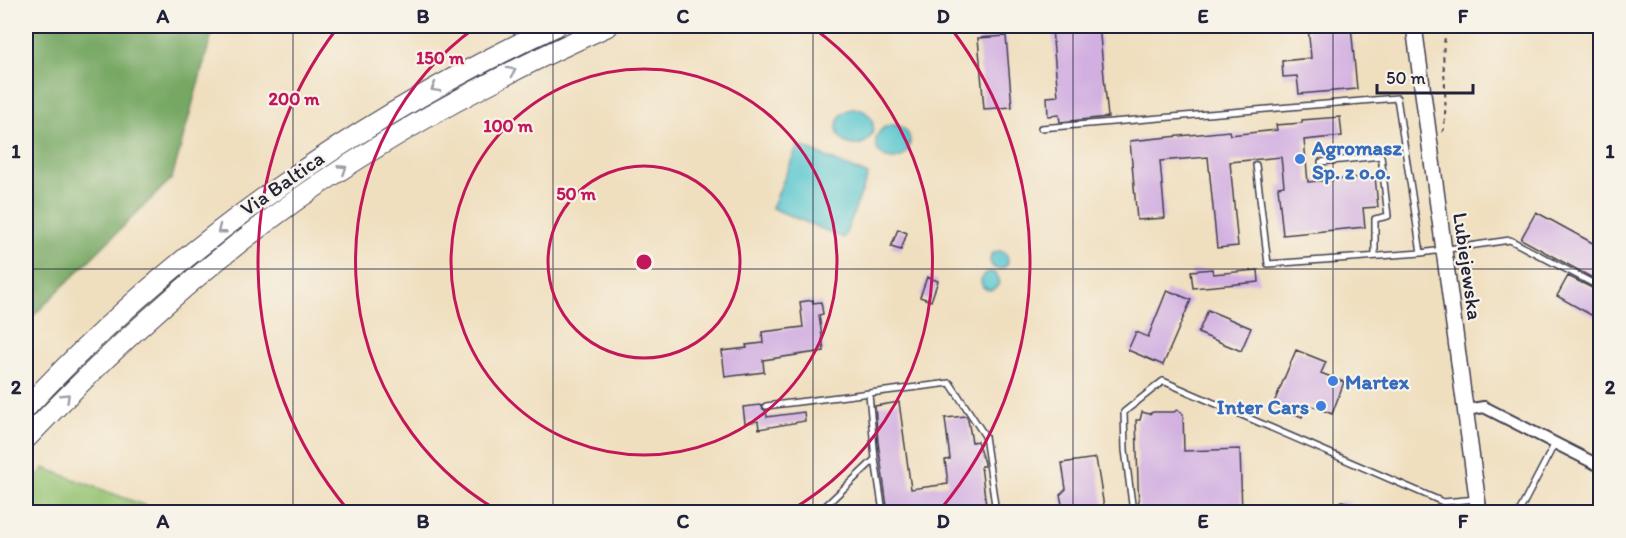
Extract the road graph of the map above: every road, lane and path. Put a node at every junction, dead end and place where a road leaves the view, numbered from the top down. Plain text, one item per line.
1 (556, 26) edge
2 (608, 26) edge
3 (1414, 26) edge
4 (1450, 26) edge
5 (1041, 128) dead end
6 (1431, 143) junction
7 (1321, 162) dead end
8 (1256, 165) dead end
9 (1445, 249) junction
10 (1421, 253) junction
11 (1375, 256) junction
12 (1600, 287) edge
13 (869, 394) junction
14 (766, 406) dead end
15 (26, 408) edge
16 (1466, 410) junction
17 (26, 439) edge
18 (1555, 444) junction
19 (875, 459) junction
20 (1600, 466) edge
21 (1478, 506) edge
22 (819, 513) edge
23 (883, 513) edge
24 (996, 513) edge
25 (1133, 513) edge
26 (1519, 513) edge

1 -> 15 highway, Via Baltica
17 -> 2 highway, Via Baltica
3 - 6 main road, Lubiejewska
4 - 6 path
5 - 10 lane
6 - 9 main road, Lubiejewska
7 - 11 lane
8 - 11 lane
9 - 10 lane
9 - 12 lane
9 - 16 main road, Lubiejewska
10 - 11 lane
13 - 14 lane
13 - 19 lane
13 - 24 lane
16 - 18 street
16 - 21 main road, Lubiejewska
18 - 20 street
18 - 26 lane
19 - 22 lane
19 - 23 lane
21 - 25 lane

